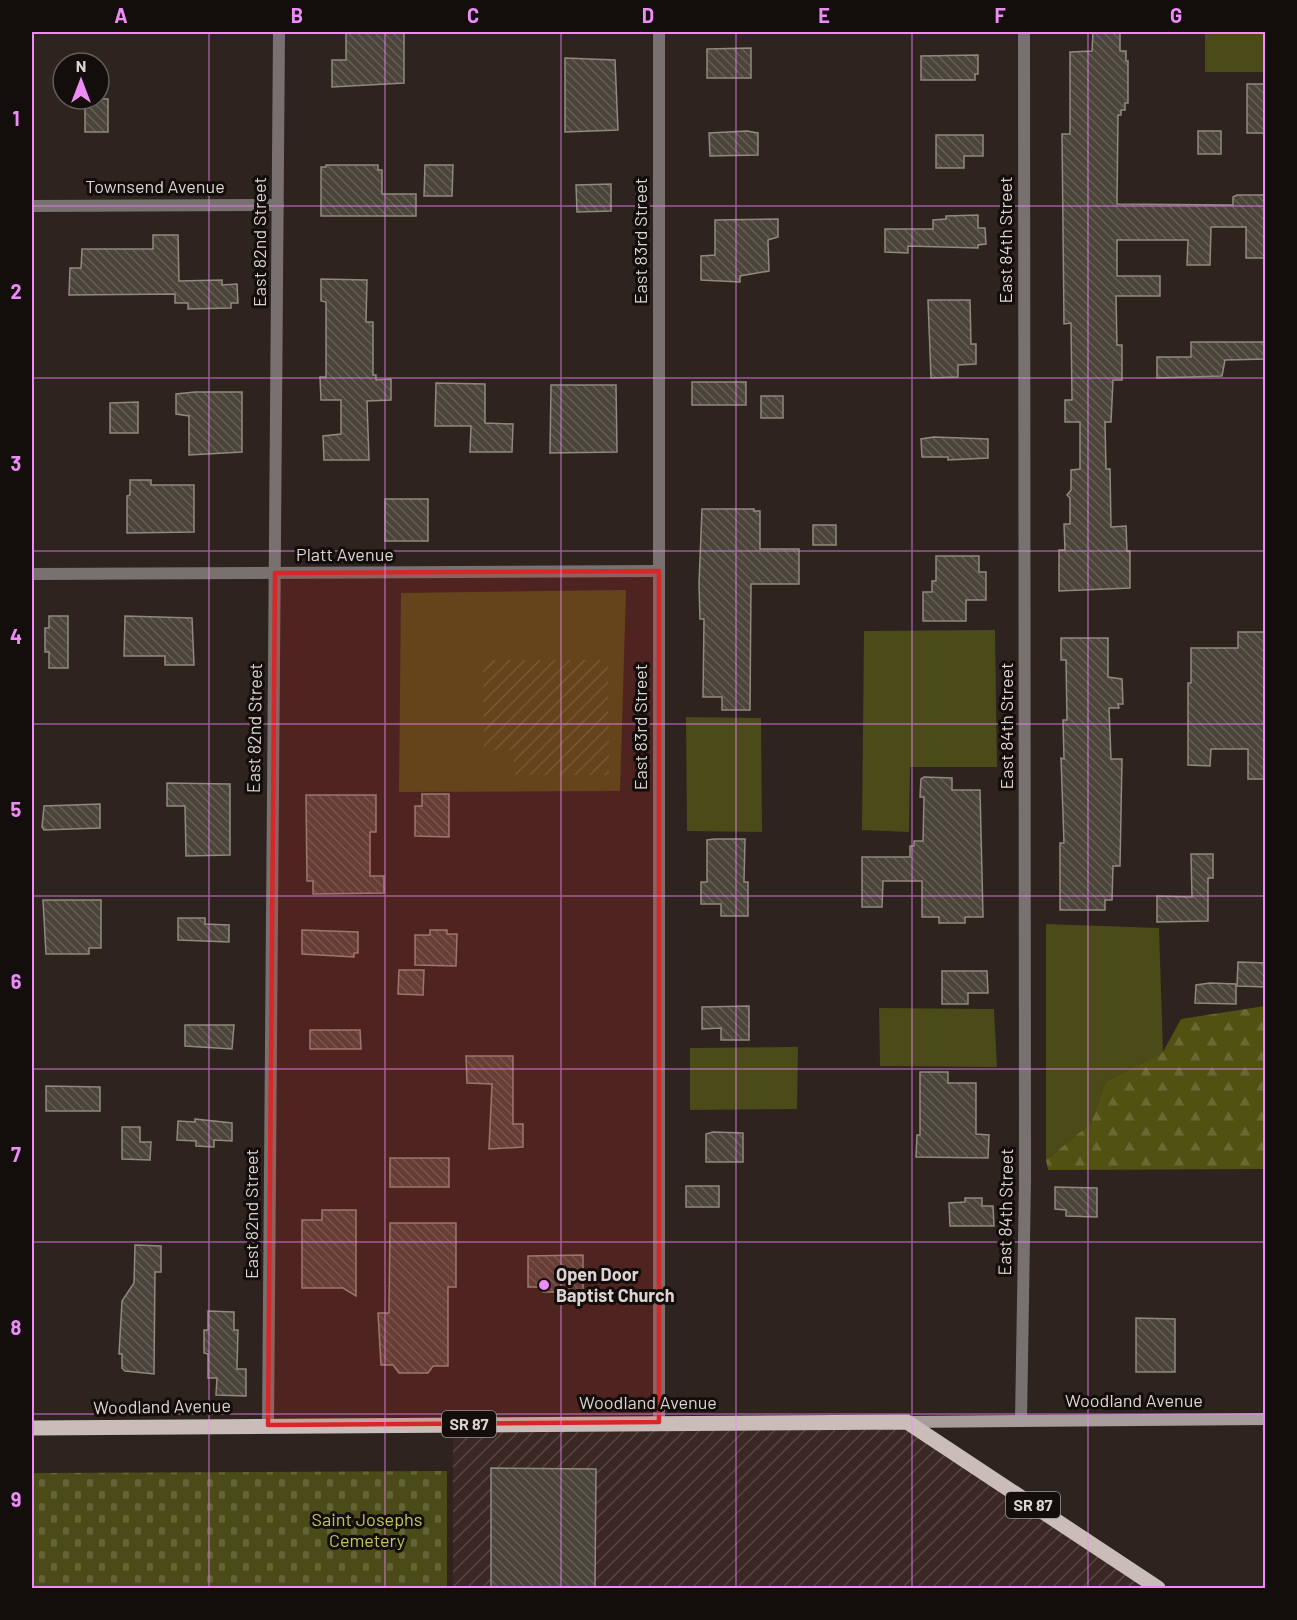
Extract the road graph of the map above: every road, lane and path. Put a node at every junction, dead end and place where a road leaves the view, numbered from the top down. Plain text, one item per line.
1 (279, 32) edge
2 (659, 32) edge
3 (1024, 32) edge
4 (278, 205) junction
5 (32, 206) edge
6 (659, 571) junction
7 (275, 573) junction
8 (32, 574) edge
9 (1266, 1419) edge
10 (1021, 1421) junction
11 (659, 1422) junction
12 (907, 1422) junction
13 (268, 1425) junction
14 (32, 1428) edge
15 (1158, 1588) edge

1 - 4 street, East 82nd Street
2 - 6 street, East 83rd Street
3 - 10 street, East 84th Street
4 - 5 street, Townsend Avenue
4 - 7 street, East 82nd Street
6 - 7 street, Platt Avenue
6 - 11 street, East 83rd Street
7 - 8 street, Platt Avenue
7 - 13 street, East 82nd Street
9 - 10 main road, Woodland Avenue
10 - 12 main road, Woodland Avenue
11 - 12 main road, Woodland Avenue / SR 87
11 - 13 main road, Woodland Avenue / SR 87
12 - 15 main road, SR 87
13 - 14 main road, Woodland Avenue / SR 87

